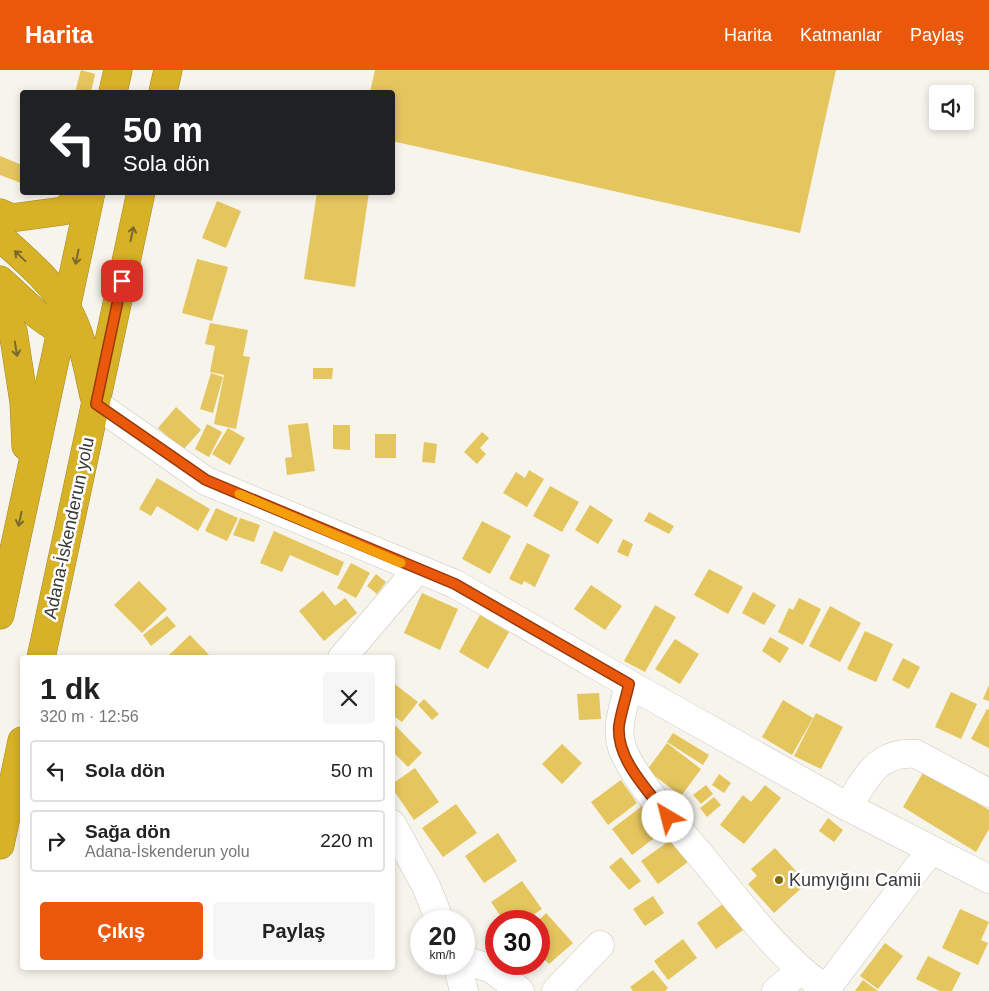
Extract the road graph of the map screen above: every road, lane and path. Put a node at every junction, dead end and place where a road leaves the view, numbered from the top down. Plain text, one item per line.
1 (118, 70) edge
2 (168, 70) edge
3 (113, 90) edge
4 (163, 90) edge
5 (86, 195) edge
6 (89, 195) edge
7 (140, 195) edge
8 (0, 213) edge
9 (0, 237) edge
10 (0, 280) edge
11 (0, 304) edge
12 (64, 319) junction
13 (111, 334) junction
14 (84, 348) junction
15 (96, 404) junction
16 (28, 482) junction
17 (417, 570) junction
18 (0, 614) edge
19 (42, 655) edge
20 (345, 655) edge
21 (629, 684) junction
22 (20, 750) edge
23 (989, 793) edge
24 (848, 807) junction
25 (395, 829) edge
26 (0, 845) edge
27 (930, 850) junction
28 (989, 879) edge
29 (436, 910) edge
30 (600, 945) dead end
31 (475, 964) edge
32 (801, 970) junction
33 (460, 975) edge
34 (827, 990) edge
35 (464, 991) edge
36 (520, 991) edge
37 (556, 991) edge
38 (776, 991) edge

1 - 3 highway
2 - 4 highway
5 - 8 highway
6 -> 12 highway
13 -> 7 highway, Adana-İskenderun yolu
12 -> 9 highway
10 - 12 highway
11 -> 16 highway
12 - 14 highway
12 - 16 highway
13 - 14 highway
13 - 15 highway, Adana-İskenderun yolu
14 - 15 highway
15 - 17 street
15 - 19 highway, Adana-İskenderun yolu
16 -> 18 highway
17 - 20 street
17 - 21 street
21 - 24 street
21 - 32 street
22 - 26 highway
23 - 24 street
24 - 27 street
25 - 29 street
27 - 28 street
27 - 34 street
30 - 37 street
31 - 36 street
32 - 34 street
32 - 38 street
33 - 35 street

